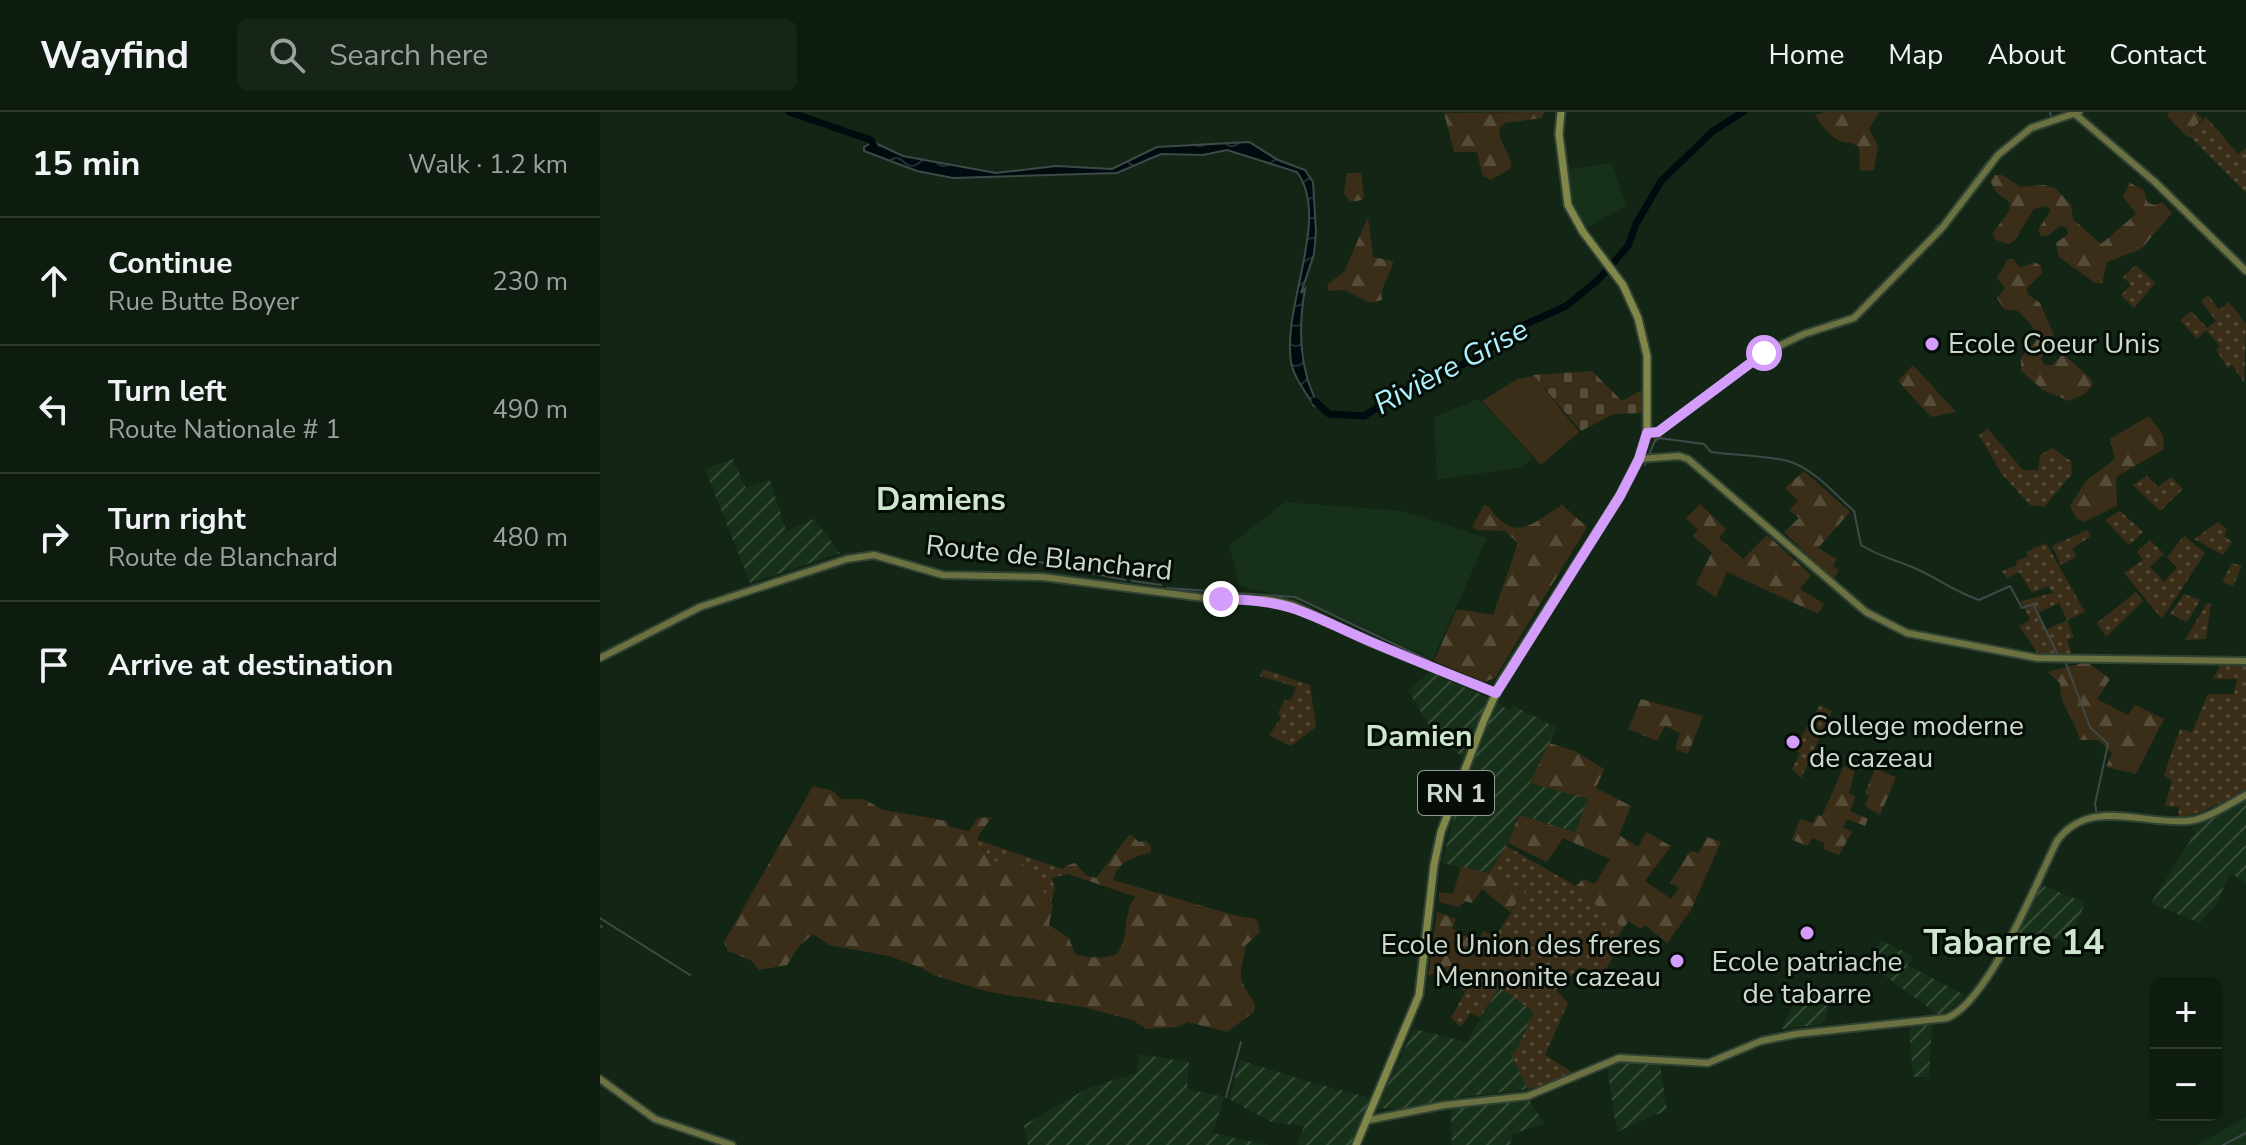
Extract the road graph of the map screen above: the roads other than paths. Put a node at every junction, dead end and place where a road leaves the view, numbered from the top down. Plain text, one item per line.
1 (1561, 112) edge
2 (2077, 113) edge
3 (2246, 271) edge
4 (1647, 433) junction
5 (1639, 459) junction
6 (600, 658) edge
7 (2246, 661) edge
8 (1496, 693) junction
9 (2246, 795) edge
10 (600, 1079) edge
11 (1369, 1120) junction
12 (732, 1145) edge
13 (1356, 1145) edge

1 - 4 main road, RN 1
2 - 3 street
2 - 4 street
4 - 5 main road, RN 1
5 - 7 street
5 - 8 main road, RN 1
6 - 8 street, Route de Blanchard
8 - 11 main road, RN 1
9 - 11 street
10 - 12 street
11 - 13 main road, RN 1

